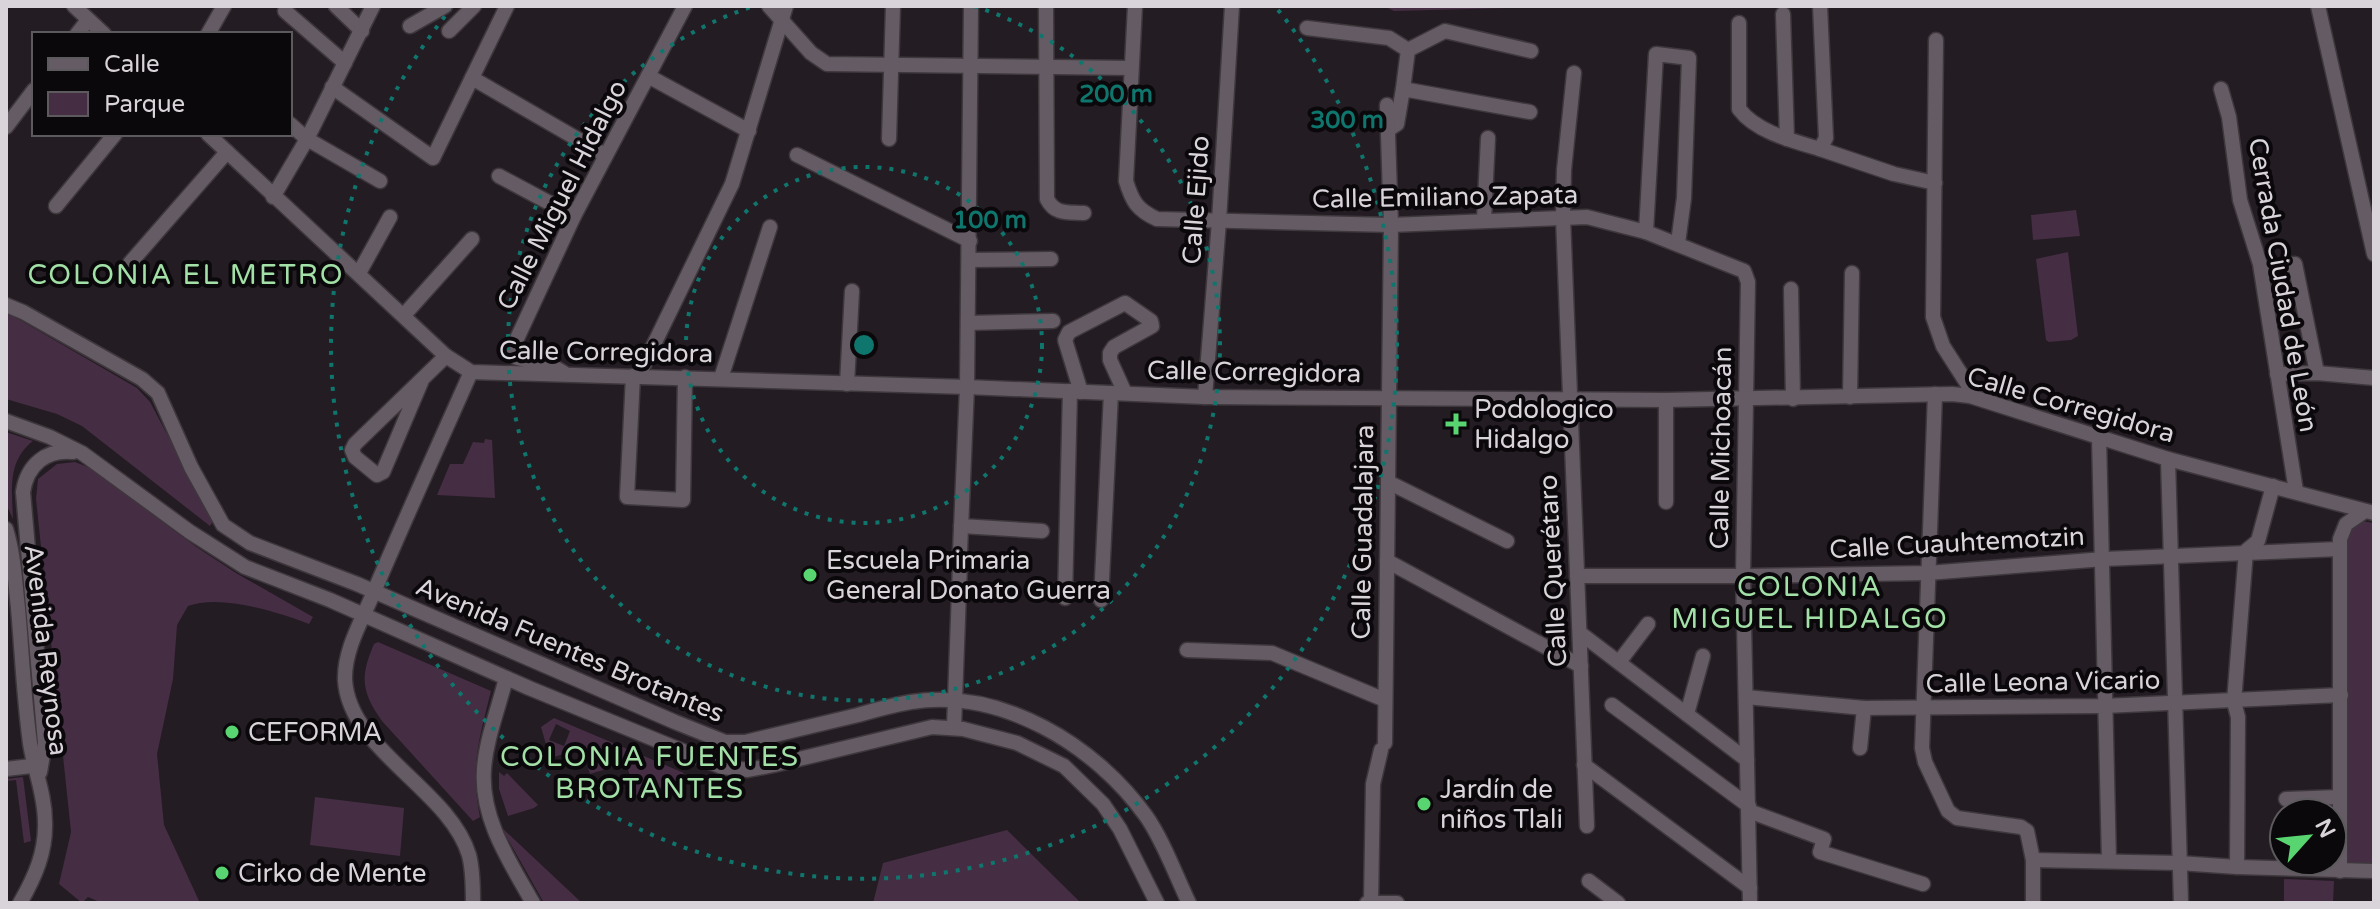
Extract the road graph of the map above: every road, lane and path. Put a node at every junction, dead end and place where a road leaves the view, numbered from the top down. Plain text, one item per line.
1 (74, 6) edge
2 (224, 6) edge
3 (336, 6) edge
4 (373, 6) edge
5 (445, 6) edge
6 (474, 6) edge
7 (507, 6) edge
8 (769, 6) edge
9 (786, 6) edge
10 (893, 6) edge
11 (971, 6) edge
12 (1046, 6) edge
13 (1135, 6) edge
14 (1232, 6) edge
15 (1820, 6) edge
16 (2318, 6) edge
17 (681, 8) edge
18 (285, 11) dead end
19 (1783, 14) dead end
20 (88, 20) junction
21 (781, 21) junction
22 (1739, 23) dead end
23 (410, 26) dead end
24 (1307, 28) dead end
25 (362, 31) junction
26 (449, 31) dead end
27 (79, 32) edge
28 (102, 32) edge
29 (209, 32) edge
30 (1936, 40) dead end
31 (1408, 50) junction
32 (1531, 51) dead end
33 (345, 63) junction
34 (890, 65) junction
35 (970, 66) junction
36 (1047, 67) junction
37 (1131, 68) junction
38 (1574, 73) dead end
39 (648, 76) junction
40 (472, 78) junction
41 (332, 87) junction
42 (1403, 89) junction
43 (2221, 89) dead end
44 (32, 93) edge
45 (1387, 105) dead end
46 (1530, 112) dead end
47 (292, 126) edge
48 (6, 127) edge
49 (1388, 130) junction
50 (749, 131) junction
51 (113, 136) edge
52 (210, 136) edge
53 (1488, 138) dead end
54 (307, 139) junction
55 (889, 139) dead end
56 (1787, 139) junction
57 (1820, 149) junction
58 (227, 152) junction
59 (605, 155) junction
60 (797, 155) dead end
61 (499, 176) dead end
62 (380, 181) dead end
63 (1935, 183) junction
64 (273, 197) junction
65 (56, 206) dead end
66 (1084, 213) dead end
67 (574, 216) junction
68 (390, 217) dead end
69 (1563, 217) junction
70 (1484, 220) junction
71 (1219, 221) junction
72 (1391, 225) junction
73 (770, 227) dead end
74 (1646, 232) junction
75 (472, 239) dead end
76 (970, 241) junction
77 (1678, 243) junction
78 (2374, 254) edge
79 (1051, 259) dead end
80 (969, 260) junction
81 (130, 263) dead end
82 (2261, 269) junction
83 (359, 273) junction
84 (1852, 273) dead end
85 (1748, 282) joint
86 (1791, 289) dead end
87 (852, 291) dead end
88 (6, 305) edge
89 (404, 315) junction
90 (1053, 321) dead end
91 (968, 323) junction
92 (446, 356) junction
93 (471, 372) junction
94 (2317, 373) junction
95 (2277, 374) junction
96 (567, 376) junction
97 (636, 376) junction
98 (685, 377) junction
99 (721, 378) junction
100 (2374, 378) edge
101 (422, 380) junction
102 (847, 384) junction
103 (967, 387) junction
104 (1076, 391) junction
105 (1118, 393) junction
106 (1935, 394) junction
107 (1970, 396) junction
108 (1205, 397) junction
109 (1850, 397) junction
110 (1746, 398) junction
111 (1389, 399) junction
112 (1793, 399) junction
113 (1569, 400) junction
114 (1666, 400) junction
115 (6, 421) edge
116 (2099, 437) junction
117 (82, 453) junction
118 (2168, 459) junction
119 (1388, 482) junction
120 (2273, 486) junction
121 (2296, 491) junction
122 (1666, 502) dead end
123 (2369, 512) edge
124 (961, 526) junction
125 (6, 529) edge
126 (1042, 531) dead end
127 (1507, 541) dead end
128 (2339, 549) junction
129 (2246, 551) junction
130 (2169, 556) junction
131 (2104, 559) junction
132 (1387, 561) junction
133 (1928, 573) junction
134 (1577, 576) junction
135 (1743, 576) junction
136 (374, 592) junction
137 (1065, 598) dead end
138 (1101, 600) dead end
139 (363, 616) junction
140 (1648, 624) dead end
141 (1580, 633) junction
142 (1187, 650) dead end
143 (1703, 656) dead end
144 (1619, 662) junction
145 (1581, 666) junction
146 (506, 678) junction
147 (2341, 695) junction
148 (612, 696) junction
149 (1746, 697) junction
150 (1385, 700) junction
151 (955, 701) junction
152 (2234, 702) junction
153 (2174, 704) junction
154 (1612, 705) dead end
155 (2104, 706) junction
156 (1922, 707) junction
157 (1864, 708) junction
158 (1687, 714) junction
159 (601, 717) junction
160 (954, 727) junction
161 (1860, 748) dead end
162 (1747, 760) junction
163 (1584, 765) junction
164 (6, 769) edge
165 (38, 770) junction
166 (2339, 797) edge
167 (1749, 808) junction
168 (1587, 826) dead end
169 (2033, 860) junction
170 (2109, 861) junction
171 (2179, 863) junction
172 (2237, 867) junction
173 (2268, 868) edge
174 (2348, 871) edge
175 (2374, 871) edge
176 (1589, 881) dead end
177 (1923, 884) dead end
178 (1750, 895) edge
179 (1369, 902) edge
180 (20, 903) edge
181 (473, 903) edge
182 (533, 903) edge
183 (1157, 903) edge
184 (1189, 903) edge
185 (1397, 903) edge
186 (1618, 903) edge
187 (2033, 903) edge
188 (2181, 903) edge

1 - 20 street
2 - 29 street
3 - 25 street
4 - 25 street
5 - 23 street
6 - 26 street
7 - 40 street
8 - 21 street
9 - 21 street
10 - 34 street
11 - 35 street
12 - 36 street
13 - 37 street
14 - 71 street, Calle Ejido
15 - 57 street
16 - 78 street
17 - 39 street, Calle Miguel Hidalgo
18 - 33 street
19 - 56 street
20 - 27 street
20 - 28 street
21 - 34 street
21 - 50 street
22 - 56 street
24 - 31 street
25 - 33 street
30 - 63 street
31 - 32 street
31 - 42 street
33 - 41 street
34 - 35 street
34 - 55 street
35 - 36 street
35 - 76 street
36 - 37 street
36 - 66 street
37 - 71 street, Calle Emiliano Zapata
38 - 69 street, Calle Querétaro
39 - 50 street
39 - 59 street, Calle Miguel Hidalgo
40 - 41 street
40 - 59 street
41 - 54 street
42 - 46 street
42 - 49 street
43 - 82 street, Cerrada Ciudad de León
44 - 48 street
45 - 49 street, Calle Guadalajara
47 - 54 street
49 - 72 street, Calle Guadalajara
50 - 97 street
51 - 65 street
52 - 58 street, Calle Corregidora
53 - 70 street
54 - 62 street
54 - 64 street
56 - 57 street
57 - 63 street
58 - 64 street, Calle Corregidora
58 - 81 street
59 - 67 street, Calle Miguel Hidalgo
60 - 76 street
61 - 67 street
63 - 107 street
64 - 83 street, Calle Corregidora
67 - 96 street, Calle Miguel Hidalgo
68 - 83 street
69 - 70 street, Calle Emiliano Zapata
69 - 74 street, Calle Emiliano Zapata
69 - 113 street, Calle Querétaro
70 - 72 street, Calle Emiliano Zapata
71 - 72 street, Calle Emiliano Zapata
71 - 108 street, Calle Ejido
72 - 111 street, Calle Guadalajara
73 - 99 street
74 - 77 street, Calle Emiliano Zapata
74 - 77 street
75 - 89 street
76 - 80 street
77 - 85 street, Calle Emiliano Zapata
79 - 80 street
80 - 91 street
82 - 94 street
82 - 95 street, Cerrada Ciudad de León
83 - 89 street, Calle Corregidora
84 - 109 street
85 - 110 street, Calle Michoacán
86 - 112 street
87 - 102 street
88 - 136 street, Avenida Fuentes Brotantes
89 - 92 street, Calle Corregidora
90 - 91 street
91 - 103 street
92 - 93 street, Calle Corregidora
92 - 101 street
93 - 96 street, Calle Corregidora
93 - 136 street
94 - 95 street
94 - 100 street
95 - 121 street, Cerrada Ciudad de León
96 - 97 street, Calle Corregidora
97 - 98 street, Calle Corregidora
97 - 98 street
98 - 99 street, Calle Corregidora
99 - 102 street, Calle Corregidora
101 - 101 street
102 - 103 street, Calle Corregidora
103 - 104 street, Calle Corregidora
103 - 124 street
104 - 105 street, Calle Corregidora
104 - 105 street
104 - 137 street
105 - 108 street, Calle Corregidora
105 - 138 street
106 - 107 street, Calle Corregidora
106 - 109 street, Calle Corregidora
106 - 133 street
107 - 116 street, Calle Corregidora
108 - 111 street, Calle Corregidora
109 - 112 street, Calle Corregidora
110 - 112 street, Calle Corregidora
110 - 114 street, Calle Corregidora
110 - 135 street, Calle Michoacán
111 - 113 street, Calle Corregidora
111 - 119 street, Calle Guadalajara
113 - 114 street, Calle Corregidora
113 - 134 street, Calle Querétaro
114 - 122 street
115 - 117 street, Avenida Fuentes Brotantes
116 - 118 street, Calle Corregidora
116 - 131 street
117 - 139 street, Avenida Fuentes Brotantes
117 - 165 street, Avenida Reynosa
118 - 120 street, Calle Corregidora
118 - 130 street
119 - 127 street
119 - 132 street, Calle Guadalajara
120 - 121 street, Calle Corregidora
120 - 129 street
121 - 123 street, Calle Corregidora
123 - 128 street
124 - 126 street
124 - 151 street
125 - 165 street, Avenida Reynosa
128 - 129 street, Calle Cuauhtemotzin
128 - 147 street
129 - 130 street, Calle Cuauhtemotzin
129 - 152 street
130 - 131 street, Calle Cuauhtemotzin
130 - 153 street
131 - 133 street, Calle Cuauhtemotzin
131 - 155 street
132 - 145 street
132 - 150 street, Calle Guadalajara
133 - 135 street, Calle Cuauhtemotzin
133 - 156 street
134 - 135 street, Calle Cuauhtemotzin
134 - 141 street, Calle Querétaro
135 - 149 street, Calle Michoacán
136 - 139 street
136 - 148 street, Avenida Fuentes Brotantes
139 - 146 street, Avenida Fuentes Brotantes
139 - 181 street
140 - 144 street
141 - 144 street
141 - 145 street, Calle Querétaro
142 - 150 street
143 - 158 street
144 - 158 street
145 - 163 street, Calle Querétaro
146 - 159 street, Avenida Fuentes Brotantes
146 - 182 street
147 - 152 street, Calle Leona Vicario
147 - 166 street
148 - 151 street, Avenida Fuentes Brotantes
148 - 159 street
149 - 157 street, Calle Leona Vicario
149 - 162 street, Calle Michoacán
150 - 179 street, Calle Guadalajara
151 - 160 street
151 - 184 street, Avenida Fuentes Brotantes
152 - 153 street, Calle Leona Vicario
152 - 172 street
153 - 155 street, Calle Leona Vicario
153 - 171 street
154 - 167 street
155 - 156 street, Calle Leona Vicario
155 - 170 street
156 - 157 street, Calle Leona Vicario
156 - 169 street
157 - 161 street
158 - 162 street
159 - 160 street, Avenida Fuentes Brotantes
160 - 183 street, Avenida Fuentes Brotantes
162 - 167 street, Calle Michoacán
163 - 168 street, Calle Querétaro
163 - 178 street
164 - 165 street
165 - 180 street, Avenida Reynosa
167 - 177 street
167 - 178 street, Calle Michoacán
169 - 170 street
169 - 187 street
170 - 171 street
171 - 172 street
171 - 188 street
172 - 173 street
174 - 175 street
176 - 186 street
179 - 185 street

